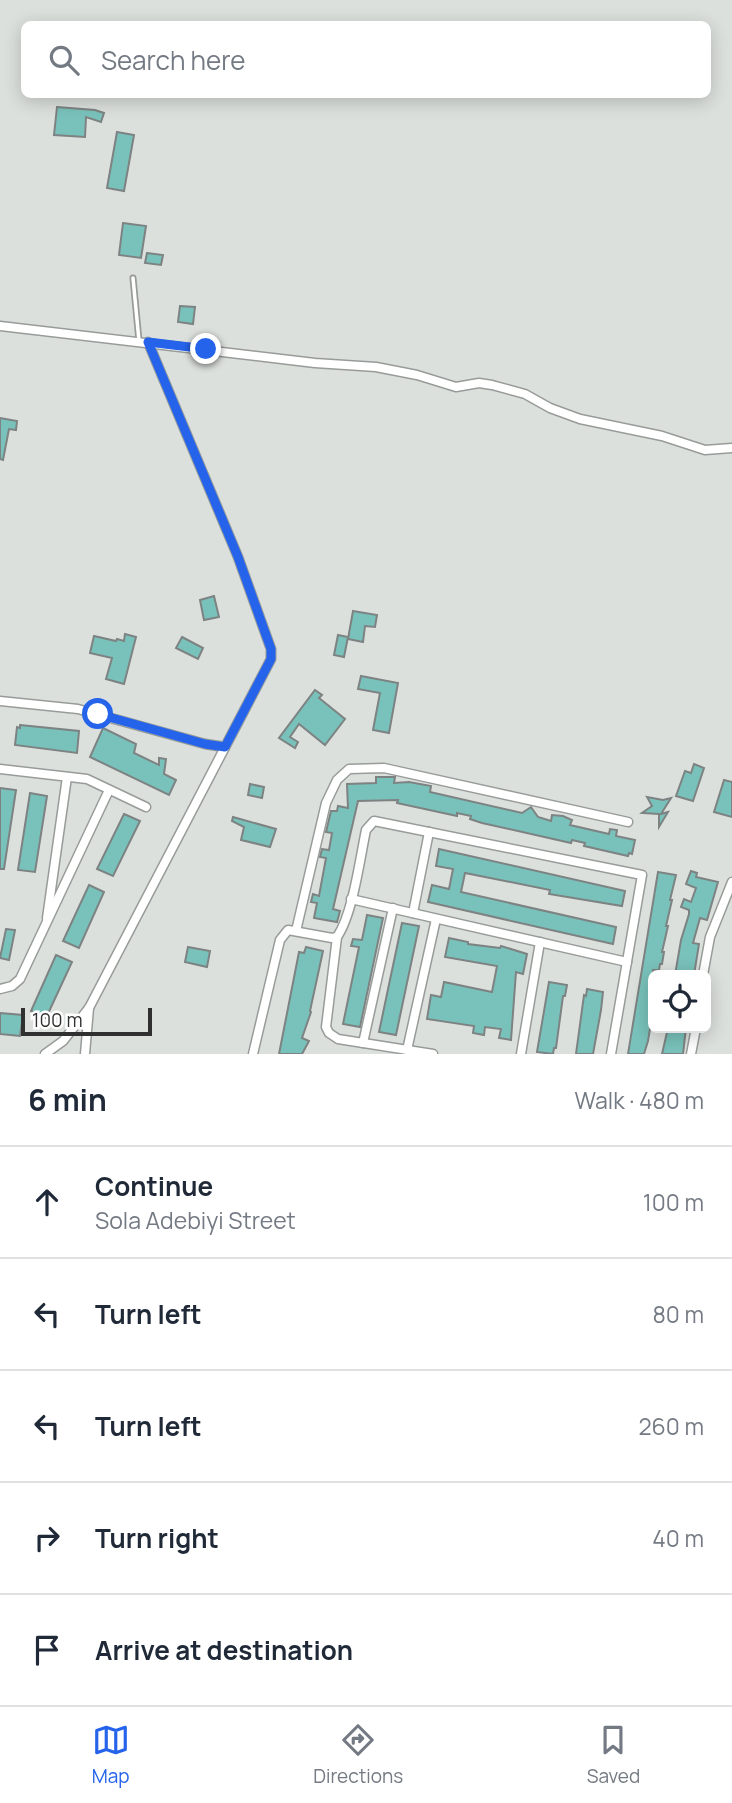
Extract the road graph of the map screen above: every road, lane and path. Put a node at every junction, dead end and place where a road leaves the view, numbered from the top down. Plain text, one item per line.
1 (133, 278) dead end
2 (0, 326) edge
3 (144, 342) junction
4 (732, 449) edge
5 (0, 701) edge
6 (225, 747) junction
7 (0, 769) edge
8 (67, 777) junction
9 (109, 790) junction
10 (146, 807) dead end
11 (628, 822) dead end
12 (429, 832) junction
13 (732, 882) edge
14 (351, 899) junction
15 (393, 908) junction
16 (413, 913) junction
17 (436, 919) junction
18 (46, 928) junction
19 (296, 930) junction
20 (337, 937) junction
21 (540, 942) junction
22 (627, 962) junction
23 (705, 970) edge
24 (0, 989) edge
25 (89, 1008) junction
26 (695, 1033) edge
27 (363, 1043) junction
28 (407, 1050) junction
29 (46, 1054) edge
30 (85, 1054) edge
31 (253, 1054) edge
32 (433, 1054) edge
33 (522, 1054) edge
34 (611, 1054) edge
35 (691, 1054) edge

1 - 3 lane
2 - 3 street
3 - 4 street
3 - 6 street
5 - 6 street
6 - 25 street
7 - 8 street
8 - 9 street
8 - 18 street
9 - 10 street
9 - 18 street
11 - 19 street
12 - 14 street
12 - 16 street
12 - 22 street
13 - 23 street
14 - 15 street
14 - 20 street
15 - 16 street
15 - 27 street
16 - 17 street
17 - 21 street
17 - 28 street
18 - 24 street
19 - 20 street
19 - 31 street
20 - 27 street
21 - 22 street
21 - 33 street
22 - 34 street
25 - 29 street
25 - 30 street
26 - 35 street
27 - 28 street
28 - 32 street

